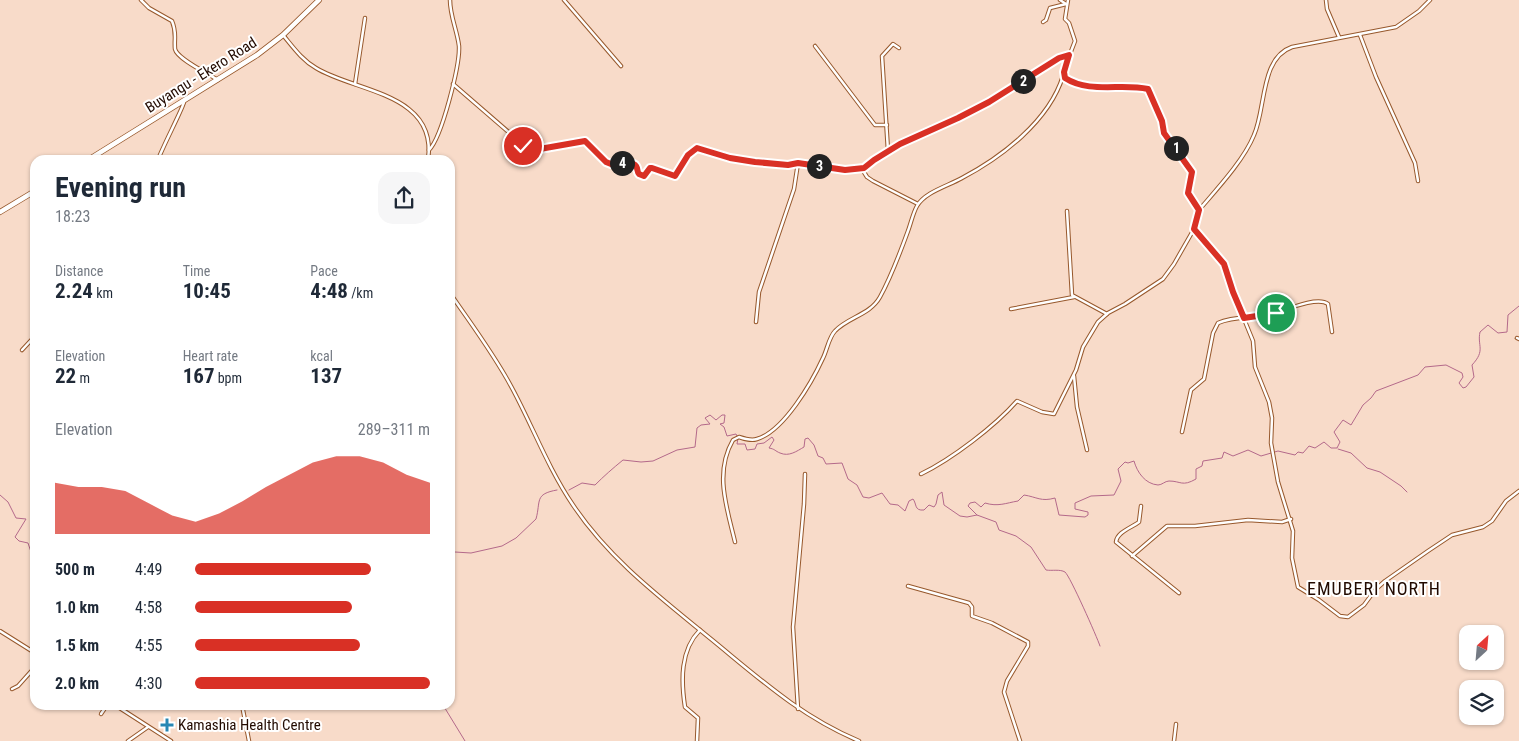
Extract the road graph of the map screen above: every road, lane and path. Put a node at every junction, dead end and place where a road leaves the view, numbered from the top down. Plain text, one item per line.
1 (140, 0) edge
2 (319, 0) edge
3 (450, 0) edge
4 (564, 0) edge
5 (1060, 0) edge
6 (1068, 0) edge
7 (1326, 0) edge
8 (1430, 0) edge
9 (1066, 4) junction
10 (365, 18) dead end
11 (1043, 22) dead end
12 (283, 35) junction
13 (1360, 35) junction
14 (1339, 37) junction
15 (815, 46) dead end
16 (899, 48) dead end
17 (1069, 55) junction
18 (621, 66) dead end
19 (1064, 74) junction
20 (219, 80) junction
21 (355, 84) junction
22 (453, 84) junction
23 (184, 102) junction
24 (887, 125) junction
25 (429, 150) junction
26 (888, 151) junction
27 (96, 155) edge
28 (160, 155) edge
29 (428, 155) edge
30 (798, 163) junction
31 (862, 169) junction
32 (1418, 181) dead end
33 (30, 194) edge
34 (918, 204) junction
35 (1199, 210) junction
36 (1067, 211) dead end
37 (0, 212) edge
38 (1194, 229) junction
39 (1074, 297) junction
40 (455, 300) edge
41 (1011, 308) dead end
42 (1107, 314) junction
43 (1244, 318) junction
44 (756, 322) dead end
45 (1332, 332) dead end
46 (30, 341) edge
47 (22, 350) dead end
48 (1074, 375) junction
49 (1182, 432) dead end
50 (1087, 450) dead end
51 (805, 474) dead end
52 (921, 474) dead end
53 (1519, 491) edge
54 (1141, 506) dead end
55 (1290, 519) junction
56 (735, 542) dead end
57 (1132, 556) junction
58 (908, 586) dead end
59 (1179, 593) dead end
60 (700, 630) junction
61 (0, 631) edge
62 (30, 650) edge
63 (30, 673) edge
64 (12, 689) dead end
65 (798, 709) junction
66 (104, 710) edge
67 (123, 710) edge
68 (243, 710) edge
69 (101, 714) dead end
70 (1176, 724) dead end
71 (148, 726) junction
72 (128, 741) edge
73 (171, 741) edge
74 (249, 741) edge
75 (697, 741) edge
76 (859, 741) edge
77 (1020, 741) edge
78 (1174, 741) edge

1 - 20 street
2 - 12 main road, Buyangu - Ekero Road
3 - 22 street
4 - 18 street
5 - 9 street
6 - 9 street
7 - 14 street
8 - 13 street
9 - 11 street
9 - 17 street
10 - 21 street
12 - 20 main road, Buyangu - Ekero Road
12 - 21 street
13 - 14 street
13 - 32 street
14 - 35 street
15 - 24 street
16 - 24 street
17 - 19 street
17 - 26 street
19 - 34 street
19 - 35 street
20 - 23 main road, Buyangu - Ekero Road
21 - 25 street
22 - 25 street
22 - 30 street
23 - 27 main road, Buyangu - Ekero Road
23 - 28 street
24 - 26 street
25 - 29 street
26 - 31 street
30 - 31 street
30 - 44 street
31 - 34 street
33 - 37 main road
34 - 56 street
35 - 38 street
36 - 39 street
38 - 42 street
38 - 43 street
39 - 41 street
39 - 42 street
40 - 60 street
42 - 48 street
43 - 45 street
43 - 49 street
43 - 55 street
46 - 47 street
48 - 50 street
48 - 52 street
51 - 65 street
53 - 55 street
54 - 57 street
55 - 57 street
57 - 59 street
58 - 77 street
60 - 65 street
60 - 75 street
61 - 62 street
63 - 64 street
65 - 76 street
66 - 69 street
67 - 71 street
68 - 74 street
70 - 78 street
71 - 72 street
71 - 73 street

